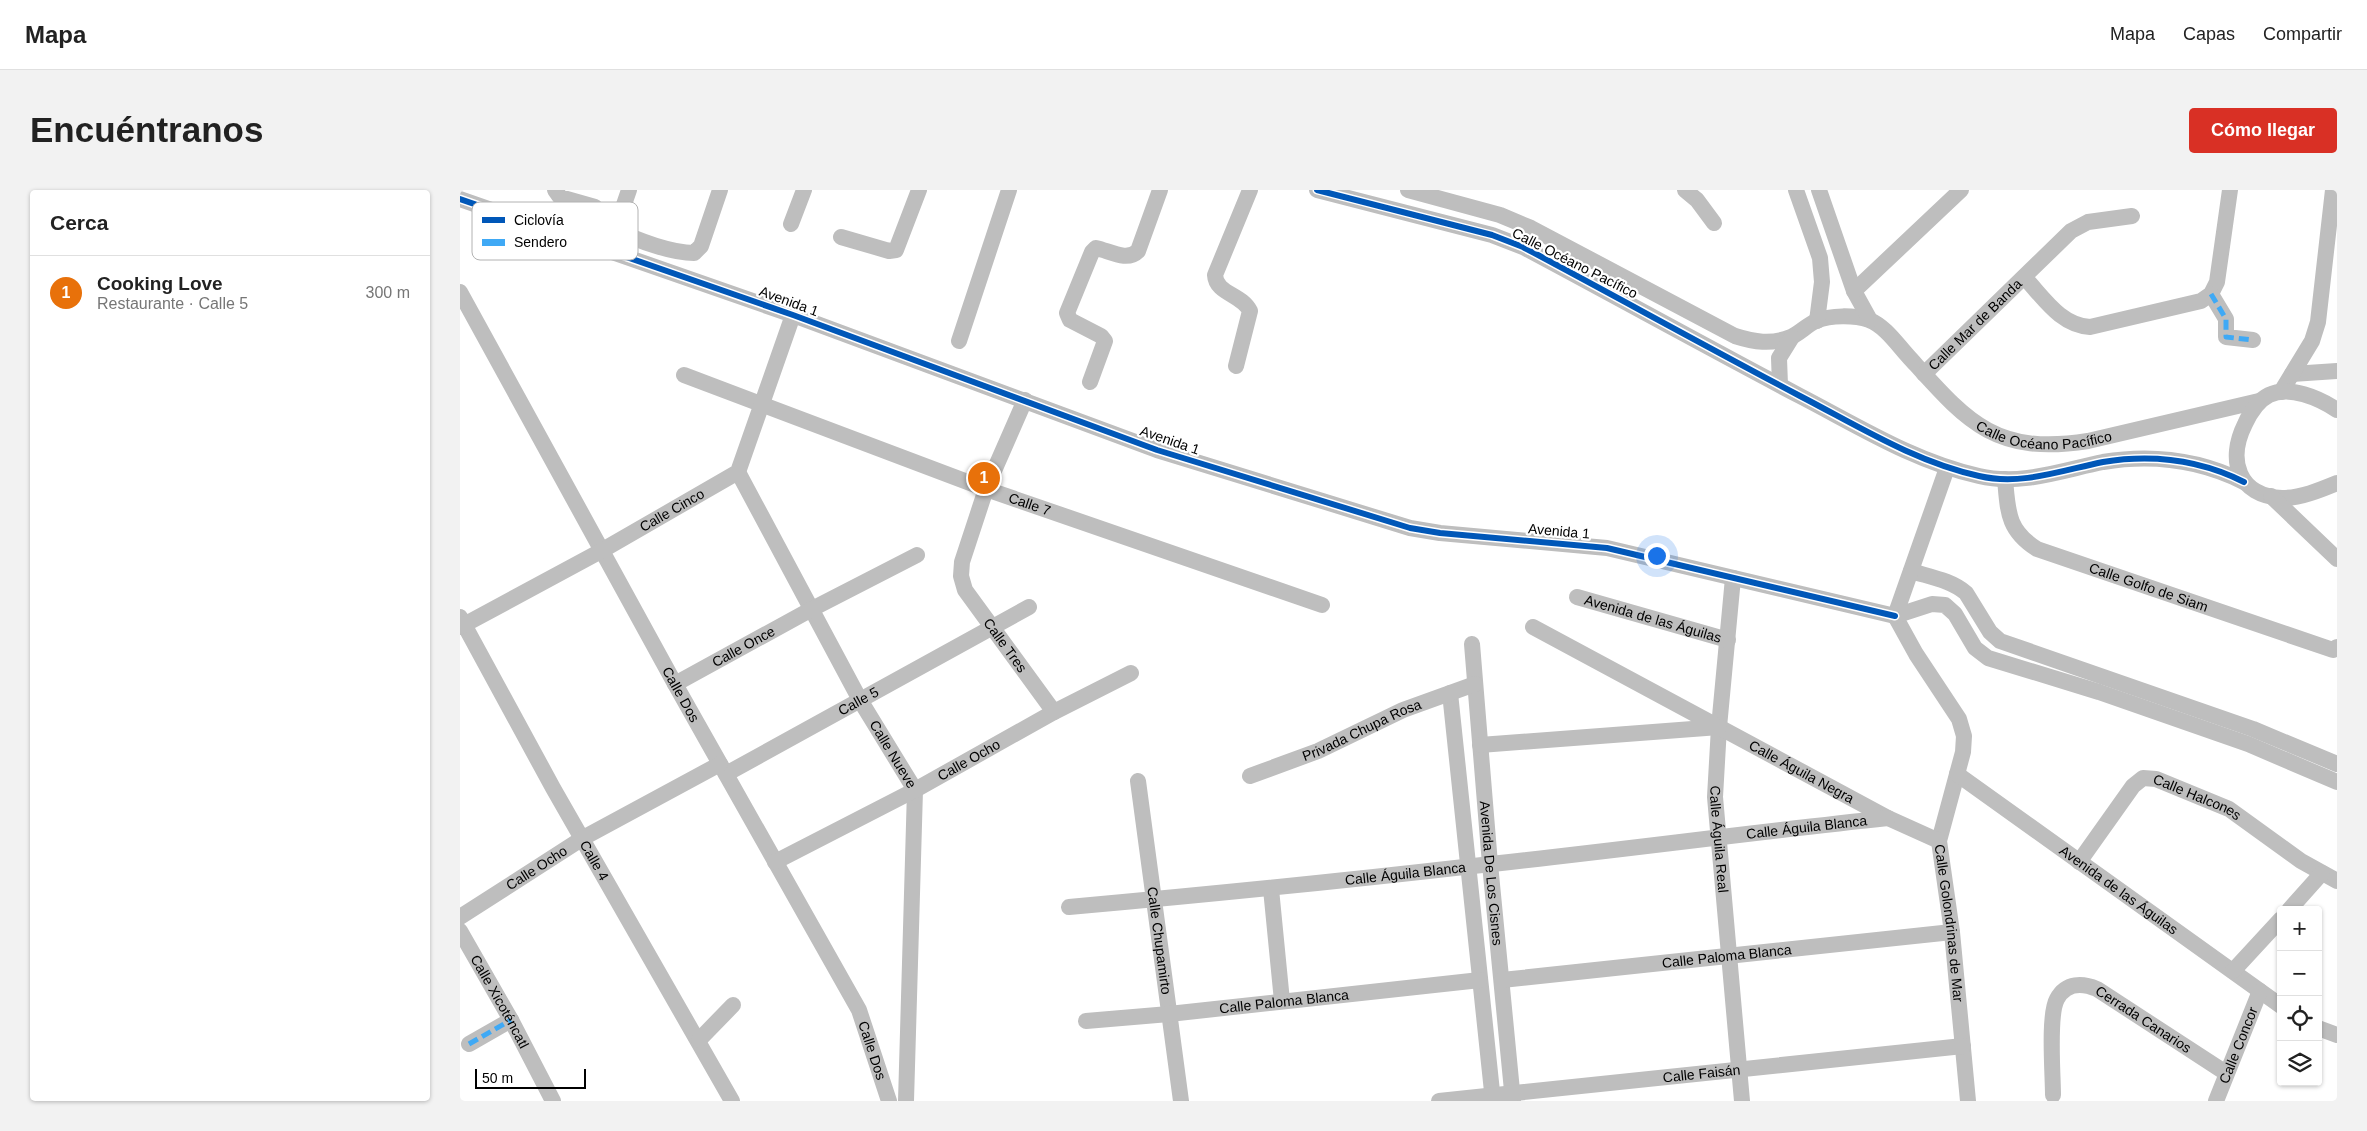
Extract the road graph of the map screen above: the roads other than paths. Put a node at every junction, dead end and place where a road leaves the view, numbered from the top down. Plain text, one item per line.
1 (555, 190) edge
2 (629, 190) edge
3 (720, 190) edge
4 (804, 190) edge
5 (919, 190) edge
6 (1010, 190) edge
7 (1160, 190) edge
8 (1250, 190) edge
9 (1317, 190) edge
10 (1409, 190) edge
11 (1686, 190) edge
12 (1796, 190) edge
13 (1819, 190) edge
14 (1960, 190) edge
15 (2230, 190) edge
16 (2333, 190) edge
17 (460, 199) edge
18 (578, 202) edge
19 (625, 202) edge
20 (472, 203) edge
21 (1404, 212) junction
22 (2132, 216) dead end
23 (1714, 223) dead end
24 (791, 224) dead end
25 (841, 237) dead end
26 (638, 239) edge
27 (634, 260) edge
28 (2024, 277) junction
29 (1854, 291) junction
30 (460, 292) edge
31 (2212, 294) junction
32 (793, 316) junction
33 (1870, 320) junction
34 (1816, 321) junction
35 (1792, 337) junction
36 (2253, 340) dead end
37 (959, 341) dead end
38 (1236, 366) dead end
39 (2337, 371) edge
40 (1924, 374) junction
41 (2292, 374) junction
42 (684, 375) dead end
43 (1090, 382) dead end
44 (1780, 385) junction
45 (2281, 392) junction
46 (1025, 400) junction
47 (2259, 401) junction
48 (762, 405) junction
49 (2337, 410) edge
50 (1947, 468) junction
51 (738, 472) junction
52 (2005, 479) junction
53 (2244, 482) junction
54 (2337, 483) edge
55 (986, 490) junction
56 (2271, 496) junction
57 (601, 551) junction
58 (917, 555) dead end
59 (2337, 559) edge
60 (1911, 571) junction
61 (1733, 578) junction
62 (1940, 580) junction
63 (1577, 597) dead end
64 (1932, 604) junction
65 (1322, 606) dead end
66 (1029, 608) dead end
67 (810, 610) junction
68 (1895, 616) junction
69 (461, 623) edge
70 (992, 627) junction
71 (1533, 627) dead end
72 (1728, 640) junction
73 (2000, 641) junction
74 (1472, 644) dead end
75 (2336, 651) edge
76 (1988, 658) junction
77 (1131, 673) dead end
78 (675, 684) junction
79 (1475, 684) junction
80 (2101, 685) junction
81 (1450, 693) junction
82 (860, 700) junction
83 (1054, 712) junction
84 (1719, 727) junction
85 (2250, 737) junction
86 (1480, 745) junction
87 (2337, 764) edge
88 (723, 769) junction
89 (1958, 774) junction
90 (1250, 776) dead end
91 (1138, 781) dead end
92 (2337, 782) edge
93 (915, 790) junction
94 (1888, 818) junction
95 (1718, 836) junction
96 (583, 838) junction
97 (1940, 841) junction
98 (775, 862) junction
99 (2079, 862) junction
100 (1490, 864) junction
101 (1468, 867) junction
102 (2322, 873) junction
103 (2337, 881) edge
104 (1271, 889) junction
105 (1153, 899) junction
106 (2293, 906) edge
107 (1069, 907) dead end
108 (460, 917) edge
109 (2277, 923) edge
110 (460, 931) edge
111 (1952, 932) junction
112 (1729, 957) junction
113 (2233, 971) junction
114 (1480, 980) junction
115 (1502, 980) junction
116 (2260, 990) junction
117 (1282, 1001) junction
118 (2277, 1003) edge
119 (732, 1005) dead end
120 (1169, 1014) junction
121 (512, 1020) junction
122 (1086, 1021) dead end
123 (2322, 1029) edge
124 (2337, 1035) edge
125 (699, 1040) junction
126 (468, 1044) dead end
127 (1963, 1046) junction
128 (1739, 1071) junction
129 (2226, 1073) junction
130 (2053, 1096) dead end
131 (1513, 1097) edge
132 (1493, 1098) edge
133 (553, 1101) edge
134 (732, 1101) edge
135 (889, 1101) edge
136 (906, 1101) edge
137 (1181, 1101) edge
138 (1439, 1101) edge
139 (1742, 1101) edge
140 (1968, 1101) edge
141 (2216, 1101) edge

1 - 18 street
2 - 19 street
3 - 26 street
4 - 24 street
5 - 25 street
6 - 37 street
7 - 43 street
8 - 38 street
9 - 21 street, Calle Océano Pacífico
10 - 21 street
10 - 35 street, Calle Océano Pacífico
11 - 23 street
12 - 34 street
13 - 29 street, Calle Océano Pacífico
14 - 29 street
15 - 31 street
16 - 41 street
17 - 20 street, Avenida 1
21 - 44 street, Calle Océano Pacífico
22 - 28 street
27 - 32 street, Avenida 1
28 - 31 street, Calle Mar de Banda
28 - 40 street, Calle Mar de Banda
29 - 33 street, Calle Océano Pacífico
30 - 57 street, Calle Dos
31 - 36 street
32 - 46 street, Avenida 1
32 - 48 street
33 - 34 street, Calle Océano Pacífico
33 - 40 street, Calle Océano Pacífico
34 - 35 street, Calle Océano Pacífico
35 - 44 street
39 - 41 street
40 - 47 street, Calle Océano Pacífico
41 - 45 street
42 - 48 street, Calle 7
44 - 50 street, Calle Océano Pacífico
45 - 47 street, Calle Océano Pacífico
45 - 49 street
46 - 55 street
46 - 61 street, Avenida 1
47 - 53 street
48 - 51 street
48 - 55 street, Calle 7
50 - 52 street, Calle Océano Pacífico
50 - 60 street
51 - 57 street, Calle Cinco
51 - 67 street, Calle Nueve
52 - 53 street, Calle Océano Pacífico
52 - 75 street, Calle Golfo de Siam
53 - 56 street, Calle Océano Pacífico
54 - 56 street
55 - 65 street, Calle 7
55 - 70 street, Calle Tres
56 - 59 street
57 - 69 street, Calle Cinco
57 - 78 street, Calle Dos
58 - 67 street, Calle Once
60 - 62 street
60 - 68 street
61 - 68 street, Avenida 1
61 - 72 street, Calle Águila Real
62 - 64 street
62 - 73 street
63 - 72 street, Avenida de las Águilas
64 - 68 street
64 - 76 street
66 - 70 street, Calle 5
67 - 78 street, Calle Once
67 - 82 street, Calle Nueve
68 - 89 street, Calle Golondrinas de Mar
69 - 96 street, Calle 4
70 - 82 street, Calle 5
70 - 83 street, Calle Tres
71 - 84 street, Calle Águila Negra
72 - 84 street, Calle Águila Real
73 - 76 street
73 - 80 street
74 - 79 street, Avenida De Los Cisnes
76 - 80 street
77 - 83 street, Calle Ocho
78 - 88 street, Calle Dos
79 - 81 street, Privada Chupa Rosa
79 - 86 street, Avenida De Los Cisnes
80 - 85 street
81 - 90 street, Privada Chupa Rosa
81 - 101 street, Avenida De Los Cisnes
82 - 88 street, Calle 5
82 - 93 street, Calle Nueve
83 - 93 street, Calle Ocho
84 - 86 street
84 - 94 street, Calle Águila Negra
84 - 95 street, Calle Águila Real
85 - 87 street
85 - 92 street
86 - 100 street, Avenida De Los Cisnes
88 - 96 street, Calle Ocho
88 - 98 street, Calle Dos
89 - 97 street, Calle Golondrinas de Mar
89 - 99 street, Avenida de las Águilas
91 - 105 street, Calle Chupamirto
93 - 98 street, Calle Ocho
93 - 136 street, Calle Nueve
94 - 95 street, Calle Águila Blanca
94 - 97 street, Calle Águila Negra
95 - 100 street, Calle Águila Blanca
95 - 112 street, Calle Águila Real
96 - 108 street, Calle Ocho
96 - 125 street, Calle 4
97 - 111 street, Calle Golondrinas de Mar
98 - 135 street, Calle Dos
99 - 102 street, Calle Halcones
99 - 113 street, Avenida de las Águilas
100 - 101 street, Calle Águila Blanca
100 - 115 street, Avenida De Los Cisnes
101 - 104 street, Calle Águila Blanca
101 - 114 street, Avenida De Los Cisnes
102 - 103 street, Calle Halcones
102 - 106 street
104 - 105 street, Calle Águila Blanca
104 - 117 street
105 - 107 street, Calle Águila Blanca
105 - 120 street, Calle Chupamirto
109 - 113 street
110 - 121 street, Calle Xicoténcatl
111 - 112 street, Calle Paloma Blanca
111 - 127 street, Calle Golondrinas de Mar
112 - 115 street, Calle Paloma Blanca
112 - 128 street, Calle Águila Real
113 - 116 street, Avenida de las Águilas
114 - 117 street, Calle Paloma Blanca
114 - 132 street, Avenida De Los Cisnes
115 - 131 street, Avenida De Los Cisnes
116 - 118 street, Avenida de las Águilas
116 - 129 street, Calle Concor
117 - 120 street, Calle Paloma Blanca
119 - 125 street
120 - 122 street, Calle Paloma Blanca
120 - 137 street, Calle Chupamirto
121 - 126 street
121 - 133 street, Calle Xicoténcatl
123 - 124 street
125 - 134 street, Calle 4
127 - 128 street, Calle Faisán
127 - 140 street, Calle Golondrinas de Mar
128 - 131 street, Calle Faisán
128 - 139 street, Calle Águila Real
129 - 130 street, Cerrada Canarios
129 - 141 street, Calle Concor
131 - 132 street, Calle Faisán
132 - 138 street, Calle Faisán

